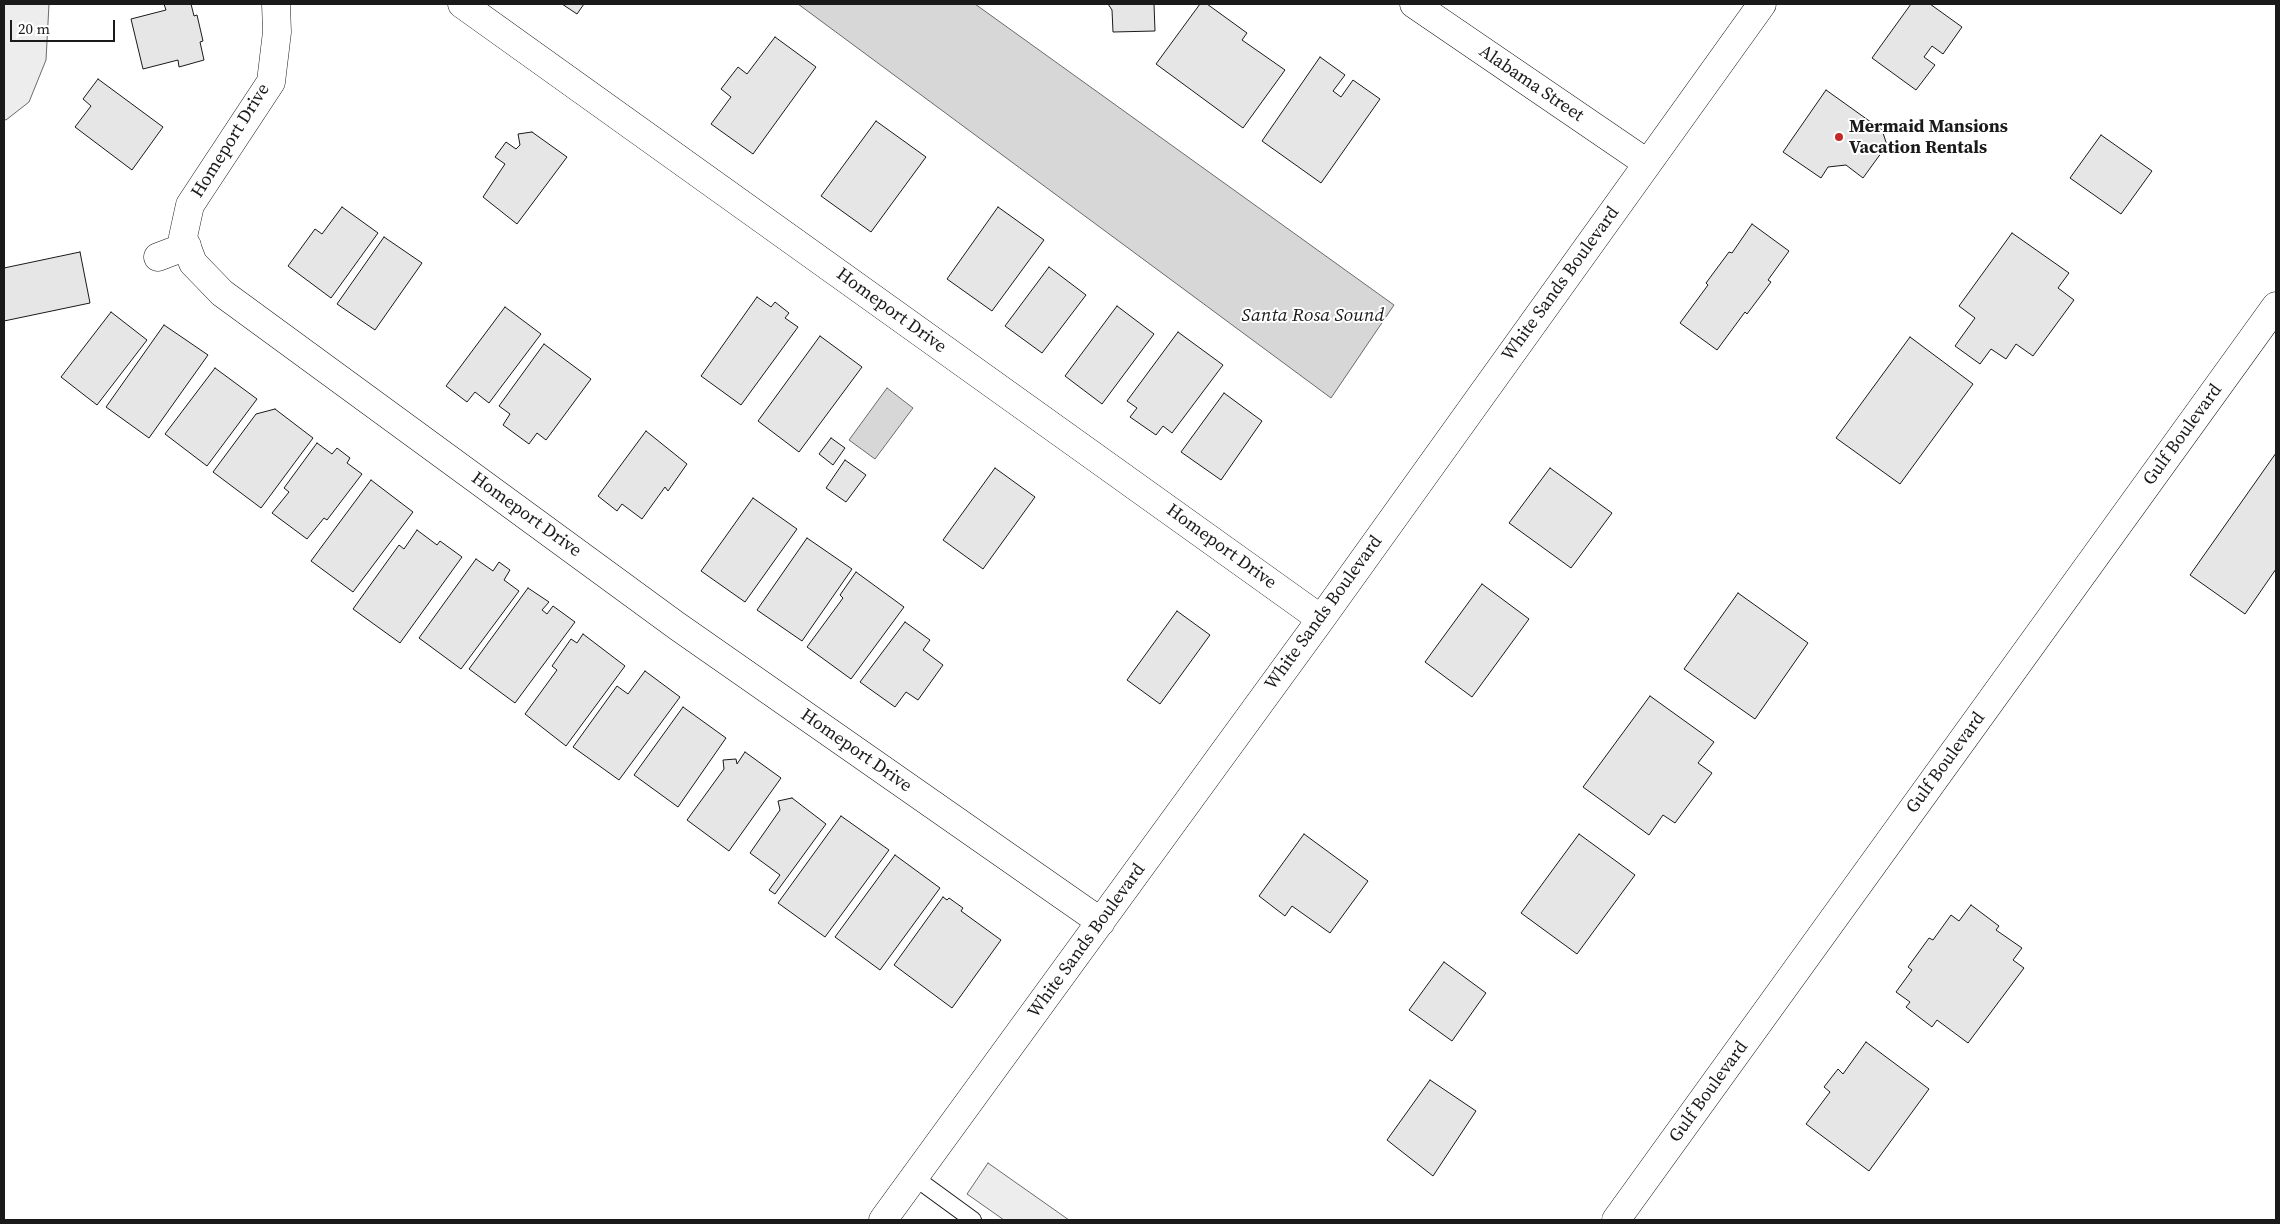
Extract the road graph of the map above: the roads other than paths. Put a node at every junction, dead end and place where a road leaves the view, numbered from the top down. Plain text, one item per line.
1 (276, 4) edge
2 (462, 4) edge
3 (1414, 4) edge
4 (1762, 4) edge
5 (1648, 164) junction
6 (187, 246) junction
7 (158, 256) dead end
8 (2276, 306) edge
9 (1321, 618) junction
10 (1101, 922) junction
11 (914, 1178) junction
12 (883, 1220) edge
13 (973, 1220) edge
14 (1616, 1220) edge

1 - 6 street, Homeport Drive
2 - 9 street, Homeport Drive
3 - 5 street, Alabama Street
4 - 5 street, White Sands Boulevard
5 - 9 street, White Sands Boulevard
6 - 7 street
6 - 10 street, Homeport Drive
8 - 14 street, Gulf Boulevard
9 - 10 street, White Sands Boulevard
10 - 11 street, White Sands Boulevard
11 - 12 street, White Sands Boulevard
11 - 13 lane

